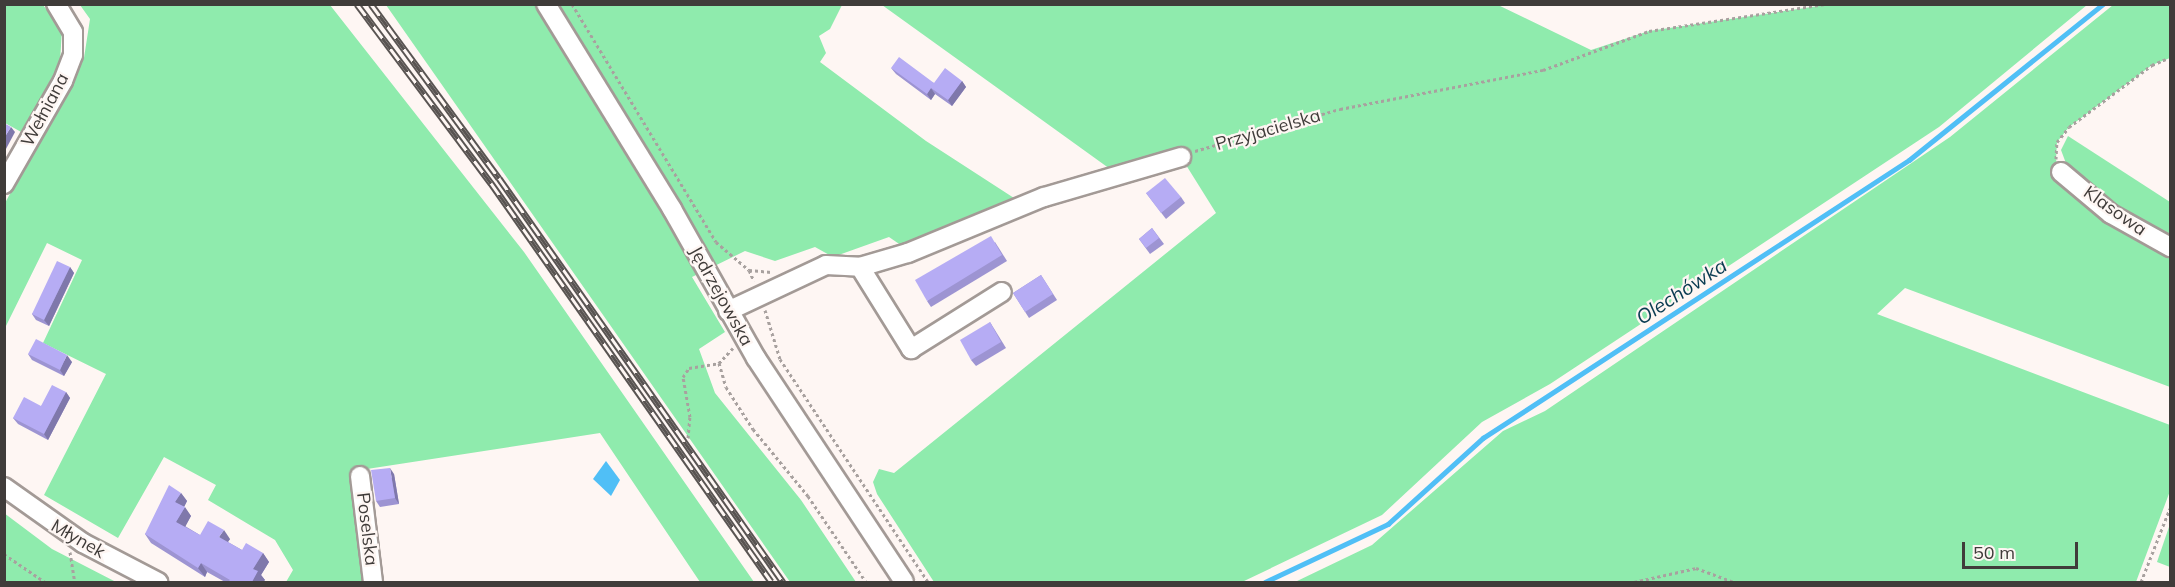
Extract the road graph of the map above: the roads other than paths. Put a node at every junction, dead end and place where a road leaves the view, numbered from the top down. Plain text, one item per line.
1 (56, 4) edge
2 (546, 4) edge
3 (1181, 157) road end
4 (2061, 171) road end
5 (4, 184) edge
6 (2170, 247) edge
7 (860, 267) junction
8 (1002, 292) dead end
9 (728, 311) junction
10 (360, 476) dead end
11 (4, 487) edge
12 (158, 582) edge
13 (373, 582) edge
14 (904, 582) edge

1 - 5 street, Wełniana
2 - 9 street, Jędrzejowska
3 - 7 street
4 - 6 street, Klasowa
7 - 8 street
7 - 9 street
9 - 14 street, Jędrzejowska
10 - 13 street, Poselska
11 - 12 street, Młynek

